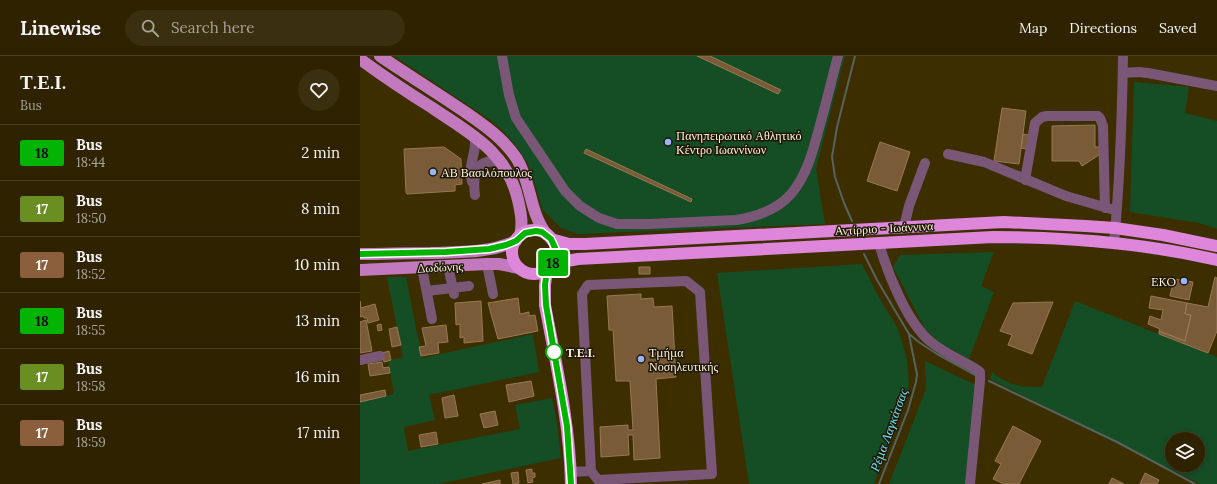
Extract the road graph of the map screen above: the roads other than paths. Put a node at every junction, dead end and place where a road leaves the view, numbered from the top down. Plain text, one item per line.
1 (380, 56) edge
2 (502, 56) edge
3 (838, 56) edge
4 (1123, 56) edge
5 (360, 59) edge
6 (1123, 73) junction
7 (1217, 86) edge
8 (475, 136) junction
9 (948, 154) dead end
10 (503, 163) junction
11 (925, 163) dead end
12 (1025, 180) junction
13 (1105, 208) junction
14 (1117, 211) junction
15 (904, 227) junction
16 (1115, 228) junction
17 (549, 237) junction
18 (518, 238) junction
19 (879, 243) junction
20 (1114, 243) junction
21 (1217, 246) edge
22 (360, 254) edge
23 (1217, 260) edge
24 (487, 264) junction
25 (448, 266) junction
26 (422, 268) junction
27 (549, 268) junction
28 (360, 270) edge
29 (522, 270) junction
30 (469, 286) dead end
31 (427, 291) junction
32 (454, 291) junction
33 (493, 294) dead end
34 (546, 305) junction
35 (432, 318) dead end
36 (380, 356) dead end
37 (360, 360) edge
38 (591, 471) junction
39 (571, 478) edge
40 (970, 484) edge

1 - 17 main road
2 - 3 street
4 - 6 street
5 - 8 main road
6 - 7 street
6 - 14 street
8 - 10 main road
8 - 10 street
9 - 12 street
10 - 18 main road
11 - 15 street
12 - 13 street
12 - 13 street
13 - 14 street
14 - 16 street
15 - 16 highway, Αντίρριο - Ιωάννινα
15 - 17 highway, Αντίρριο - Ιωάννινα
16 - 20 street
16 - 21 highway, Αντίρριο - Ιωάννινα
17 - 18 highway
17 - 27 highway
18 - 22 main road, Δωδώνης
18 - 29 highway
19 - 20 highway, Αντίρριο - Ιωάννινα
19 - 27 highway, Αντίρριο - Ιωάννινα
19 - 40 street
20 - 23 highway, Αντίρριο - Ιωάννινα
24 - 25 main road, Δωδώνης
24 - 29 main road, Δωδώνης
24 - 33 street
25 - 26 main road, Δωδώνης
25 - 32 street
26 - 28 main road, Δωδώνης
26 - 31 street
27 - 29 highway
27 - 34 highway
29 - 34 highway
30 - 32 street
31 - 32 street
31 - 35 street
34 - 39 highway
36 - 37 street
38 - 38 street
38 - 39 street

